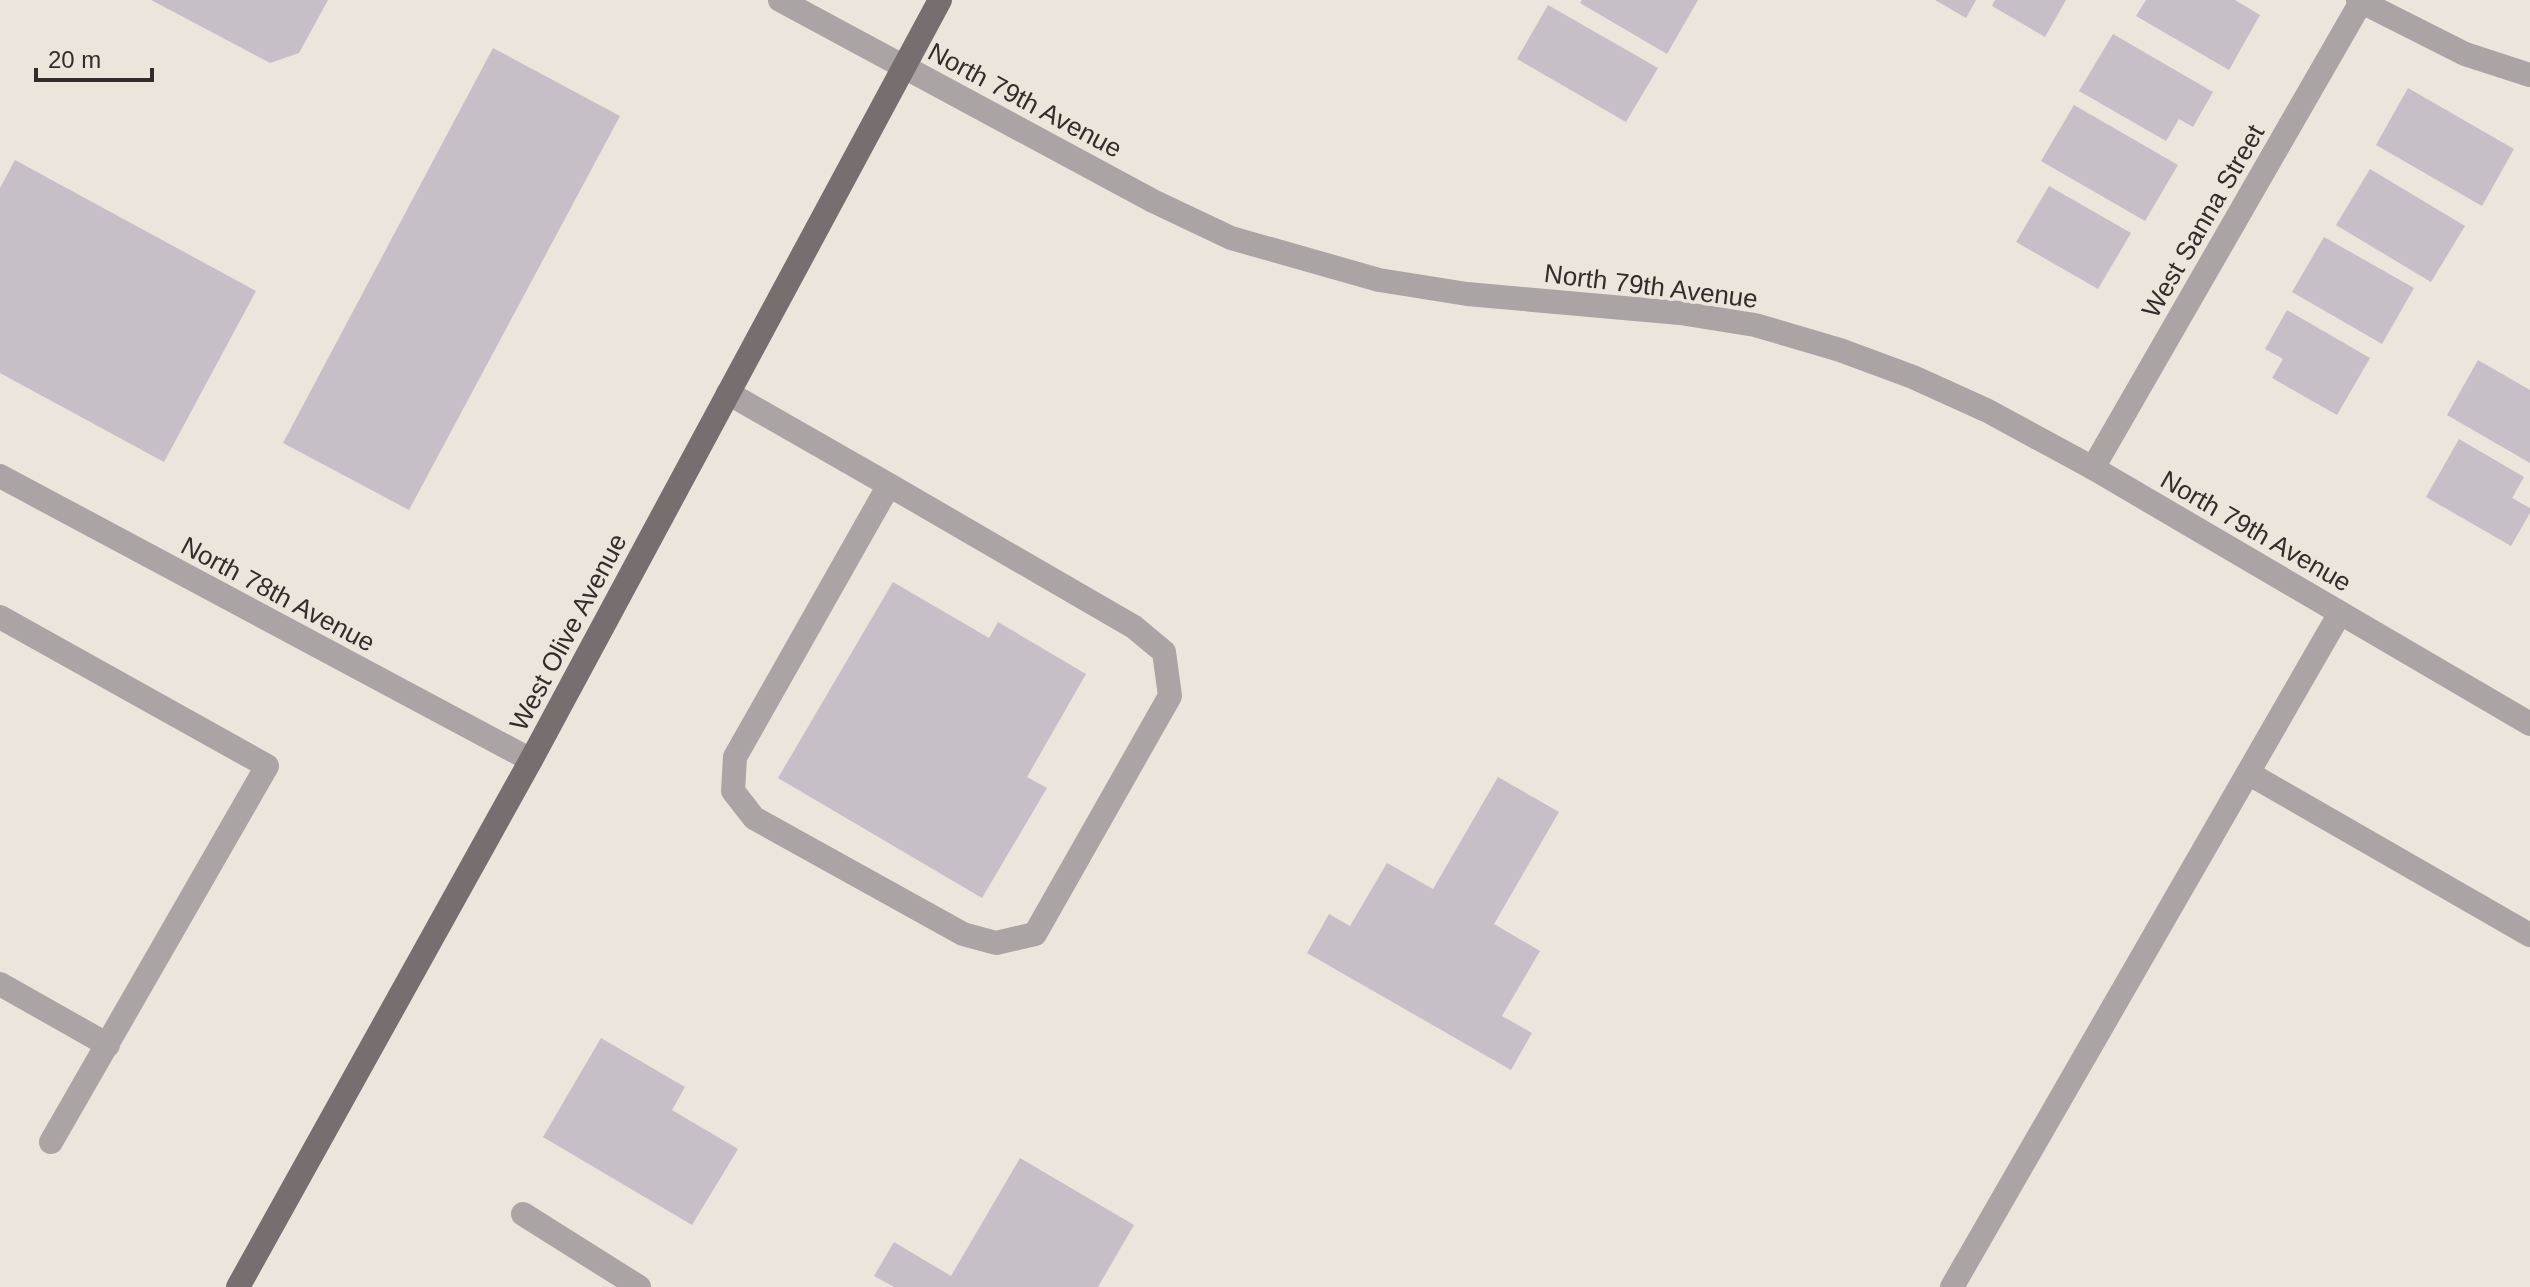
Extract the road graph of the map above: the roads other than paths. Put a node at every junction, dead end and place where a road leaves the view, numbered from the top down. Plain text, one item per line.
1 (780, 0) edge
2 (940, 0) edge
3 (2359, 1) edge
4 (903, 66) junction
5 (2530, 75) edge
6 (728, 393) junction
7 (2093, 468) junction
8 (0, 476) edge
9 (889, 485) junction
10 (2340, 613) junction
11 (0, 617) edge
12 (2530, 724) edge
13 (531, 760) junction
14 (2248, 773) junction
15 (2530, 935) edge
16 (0, 984) edge
17 (108, 1045) junction
18 (51, 1142) dead end
19 (523, 1214) dead end
20 (238, 1287) edge
21 (639, 1287) edge
22 (1952, 1287) edge

1 - 4 street, North 79th Avenue
2 - 4 main road, West Olive Avenue
3 - 5 street
3 - 7 street, West Sanna Street
4 - 6 main road, West Olive Avenue
4 - 7 street, North 79th Avenue
6 - 9 street
6 - 13 main road, West Olive Avenue
7 - 10 street, North 79th Avenue
8 - 13 street, North 78th Avenue
9 - 9 street
10 - 12 street, North 79th Avenue
10 - 14 street
11 - 17 street
13 - 20 main road, West Olive Avenue
14 - 15 street
14 - 22 street
16 - 17 street
17 - 18 street
19 - 21 street

